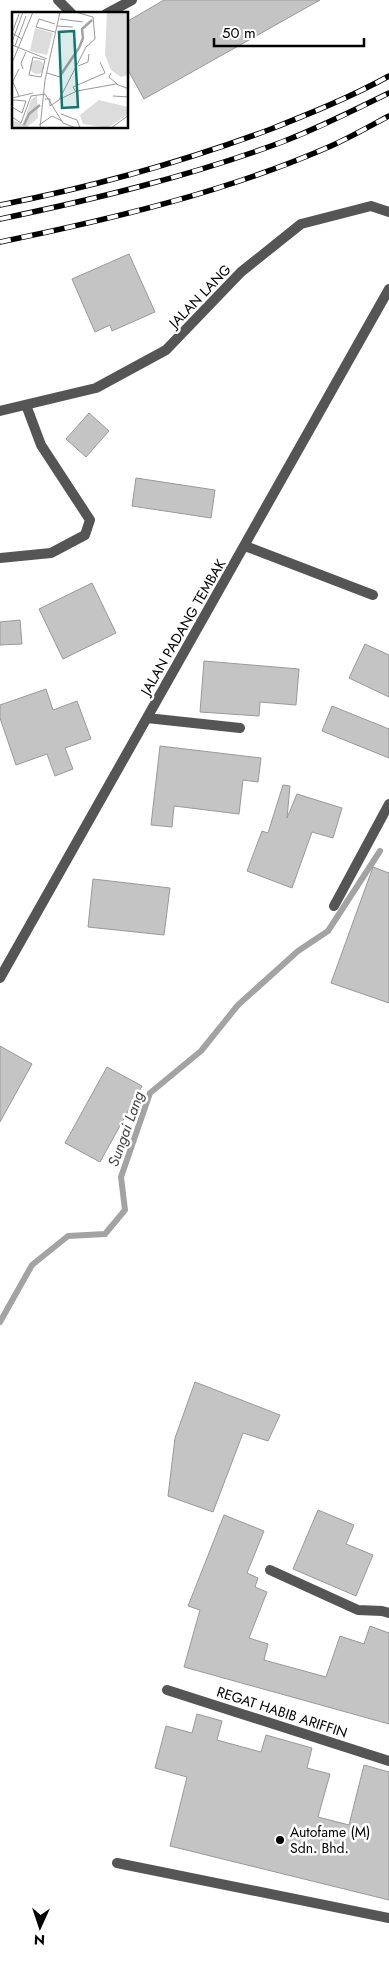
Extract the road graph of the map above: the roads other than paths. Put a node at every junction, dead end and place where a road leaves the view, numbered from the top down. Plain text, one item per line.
1 (58, 0) edge
2 (132, 0) edge
3 (70, 12) edge
4 (110, 12) edge
5 (389, 212) edge
6 (389, 289) edge
7 (26, 405) junction
8 (0, 411) edge
9 (245, 546) junction
10 (0, 558) edge
11 (373, 595) dead end
12 (147, 718) junction
13 (240, 728) dead end
14 (389, 804) edge
15 (334, 906) dead end
16 (0, 978) edge
17 (270, 1570) dead end
18 (389, 1613) edge
19 (167, 1690) dead end
20 (389, 1760) edge
21 (117, 1864) dead end
22 (389, 1918) edge

1 - 3 street
2 - 4 street
5 - 7 street, JALAN LANG
6 - 9 street, JALAN PADANG TEMBAK
7 - 8 street, JALAN LANG
7 - 10 street
9 - 11 street
9 - 12 street, JALAN PADANG TEMBAK
12 - 13 street
12 - 16 street, JALAN PADANG TEMBAK
14 - 15 street
17 - 18 street
19 - 20 street, REGAT HABIB ARIFFIN
21 - 22 street

